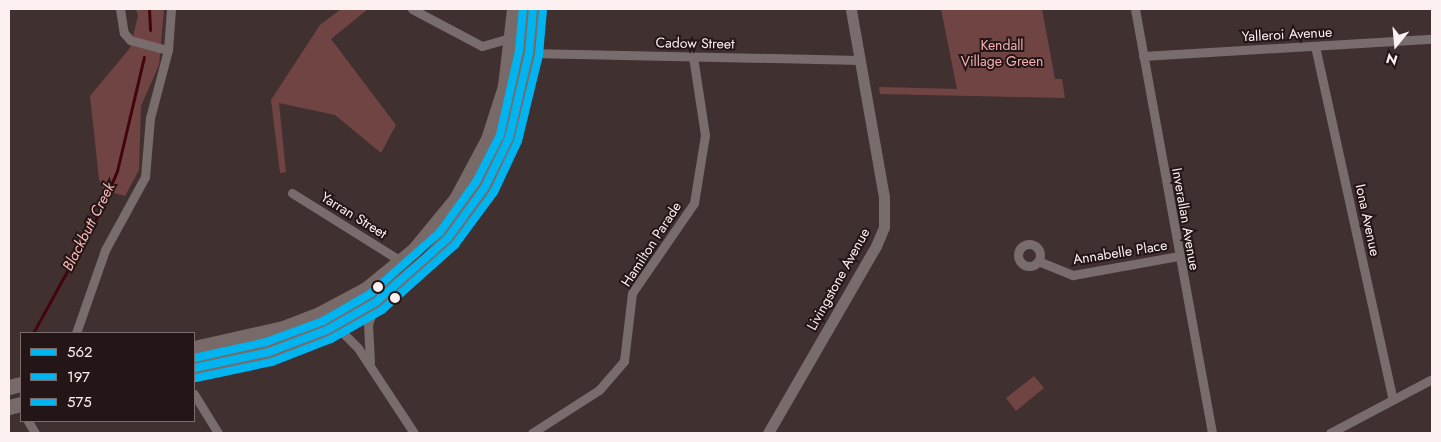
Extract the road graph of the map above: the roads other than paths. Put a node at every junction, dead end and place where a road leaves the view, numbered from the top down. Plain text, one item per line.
1 (120, 9) edge
2 (171, 9) edge
3 (412, 9) edge
4 (514, 9) edge
5 (533, 9) edge
6 (851, 9) edge
7 (1135, 9) edge
8 (513, 37) junction
9 (1432, 38) edge
10 (1316, 46) junction
11 (168, 50) junction
12 (529, 54) junction
13 (1143, 56) junction
14 (693, 57) junction
15 (860, 60) junction
16 (292, 193) dead end
17 (1179, 256) junction
18 (401, 261) junction
19 (1038, 261) dead end
20 (376, 302) junction
21 (336, 326) junction
22 (76, 332) edge
23 (195, 348) edge
24 (195, 368) edge
25 (372, 369) junction
26 (1432, 379) edge
27 (195, 396) edge
28 (1393, 400) junction
29 (29, 422) edge
30 (35, 433) edge
31 (218, 433) edge
32 (414, 433) edge
33 (532, 433) edge
34 (768, 433) edge
35 (1212, 433) edge
36 (1330, 433) edge

1 - 11 street
2 - 11 street
3 - 8 street
4 - 8 highway
5 - 12 highway
6 - 15 street, Livingstone Avenue
7 - 13 street, Inverallan Avenue
8 - 18 highway
9 - 10 street, Yalleroi Avenue
10 - 13 street, Yalleroi Avenue
10 - 28 street, Iona Avenue
11 - 22 street
12 - 14 street, Cadow Street
12 - 20 highway
13 - 17 street, Inverallan Avenue
14 - 15 street, Cadow Street
14 - 33 street, Hamilton Parade
15 - 34 street, Livingstone Avenue
16 - 18 street, Yarran Street
17 - 19 street, Annabelle Place
17 - 35 street, Inverallan Avenue
18 - 23 highway
20 - 21 highway
20 - 25 street
21 - 24 highway
21 - 25 street
25 - 32 street
26 - 28 street
27 - 31 street
28 - 36 street
29 - 30 street

